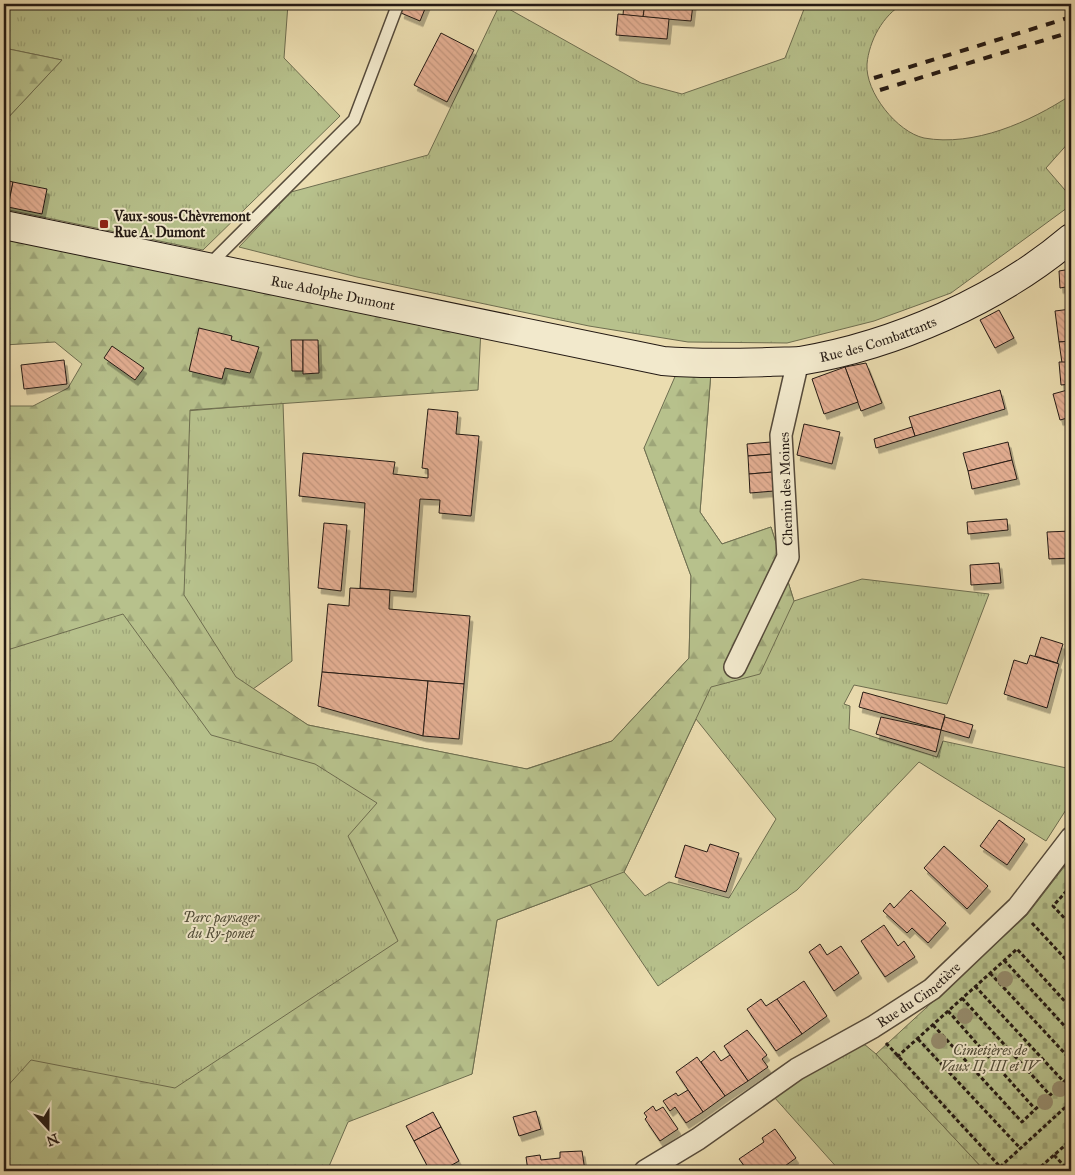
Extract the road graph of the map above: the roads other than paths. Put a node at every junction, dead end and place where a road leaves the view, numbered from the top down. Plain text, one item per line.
1 (398, 4) edge
2 (4, 225) edge
3 (1071, 238) edge
4 (207, 267) junction
5 (662, 361) joint
6 (798, 361) junction
7 (735, 668) dead end
8 (1071, 838) edge
9 (645, 1171) edge

1 - 4 lane
2 - 4 main road, Rue Adolphe Dumont
3 - 6 main road, Rue des Combattants
4 - 5 main road, Rue Adolphe Dumont
5 - 6 main road, Rue des Combattants
6 - 7 street, Chemin des Moines
8 - 9 street, Rue du Cimetière

